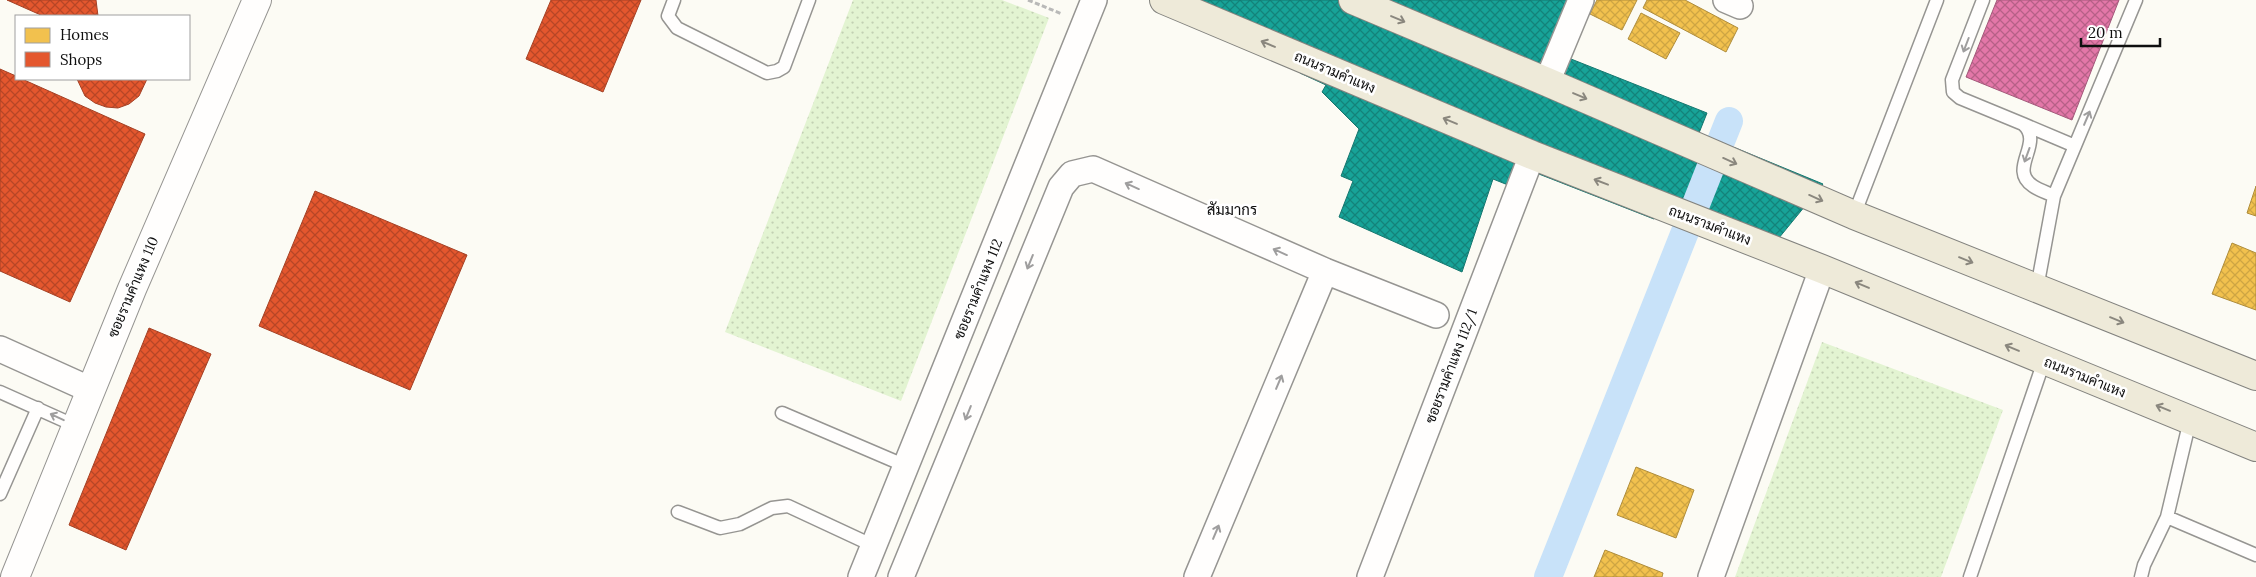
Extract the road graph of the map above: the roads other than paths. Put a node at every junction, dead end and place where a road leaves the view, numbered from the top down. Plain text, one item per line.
1 (674, 0) edge
2 (809, 0) edge
3 (1094, 0) edge
4 (1164, 0) edge
5 (1581, 0) edge
6 (1937, 0) edge
7 (1983, 0) edge
8 (2136, 0) edge
9 (1358, 1) edge
10 (252, 2) edge
11 (1547, 82) junction
12 (2023, 124) junction
13 (2075, 146) junction
14 (1532, 155) junction
15 (2054, 196) junction
16 (1854, 215) junction
17 (1822, 269) junction
18 (1325, 271) junction
19 (2037, 288) junction
20 (1436, 315) dead end
21 (0, 349) edge
22 (2044, 361) junction
23 (2256, 376) edge
24 (91, 390) junction
25 (0, 392) edge
26 (38, 408) junction
27 (782, 413) dead end
28 (2190, 420) junction
29 (76, 426) junction
30 (2256, 447) edge
31 (906, 466) junction
32 (0, 494) edge
33 (678, 512) dead end
34 (2167, 517) junction
35 (874, 546) junction
36 (2256, 555) edge
37 (15, 577) edge
38 (861, 577) edge
39 (901, 577) edge
40 (1197, 577) edge
41 (1370, 577) edge
42 (1711, 577) edge
43 (1970, 577) edge
44 (2141, 577) edge

1 - 2 lane
3 - 31 street, ซอยรามคำแหง 112
14 -> 4 main road, ถนนรามคำแหง
5 - 11 street
6 - 16 lane
7 -> 12 lane
13 -> 8 lane
9 -> 11 main road
10 - 24 street, ซอยรามคำแหง 110
11 -> 16 main road
12 - 13 lane
12 -> 15 lane
13 - 15 lane
17 -> 14 main road, ถนนรามคำแหง
14 - 41 street, ซอยรามคำแหง 112/1
15 - 19 lane
16 -> 19 main road
22 -> 17 main road, ถนนรามคำแหง
17 - 42 street
18 - 20 street
18 -> 39 street
40 -> 18 street
19 -> 23 main road
21 - 24 street
28 -> 22 main road, ถนนรามคำแหง
22 - 43 lane
24 - 29 street, ซอยรามคำแหง 110
25 - 26 lane
29 -> 26 lane
26 - 32 lane
27 - 31 lane
28 - 30 main road, ถนนรามคำแหง
28 - 34 lane
29 - 37 street, ซอยรามคำแหง 110
31 - 35 street, ซอยรามคำแหง 112
33 - 35 lane
34 - 36 lane
34 - 44 lane
35 - 38 street, ซอยรามคำแหง 112

